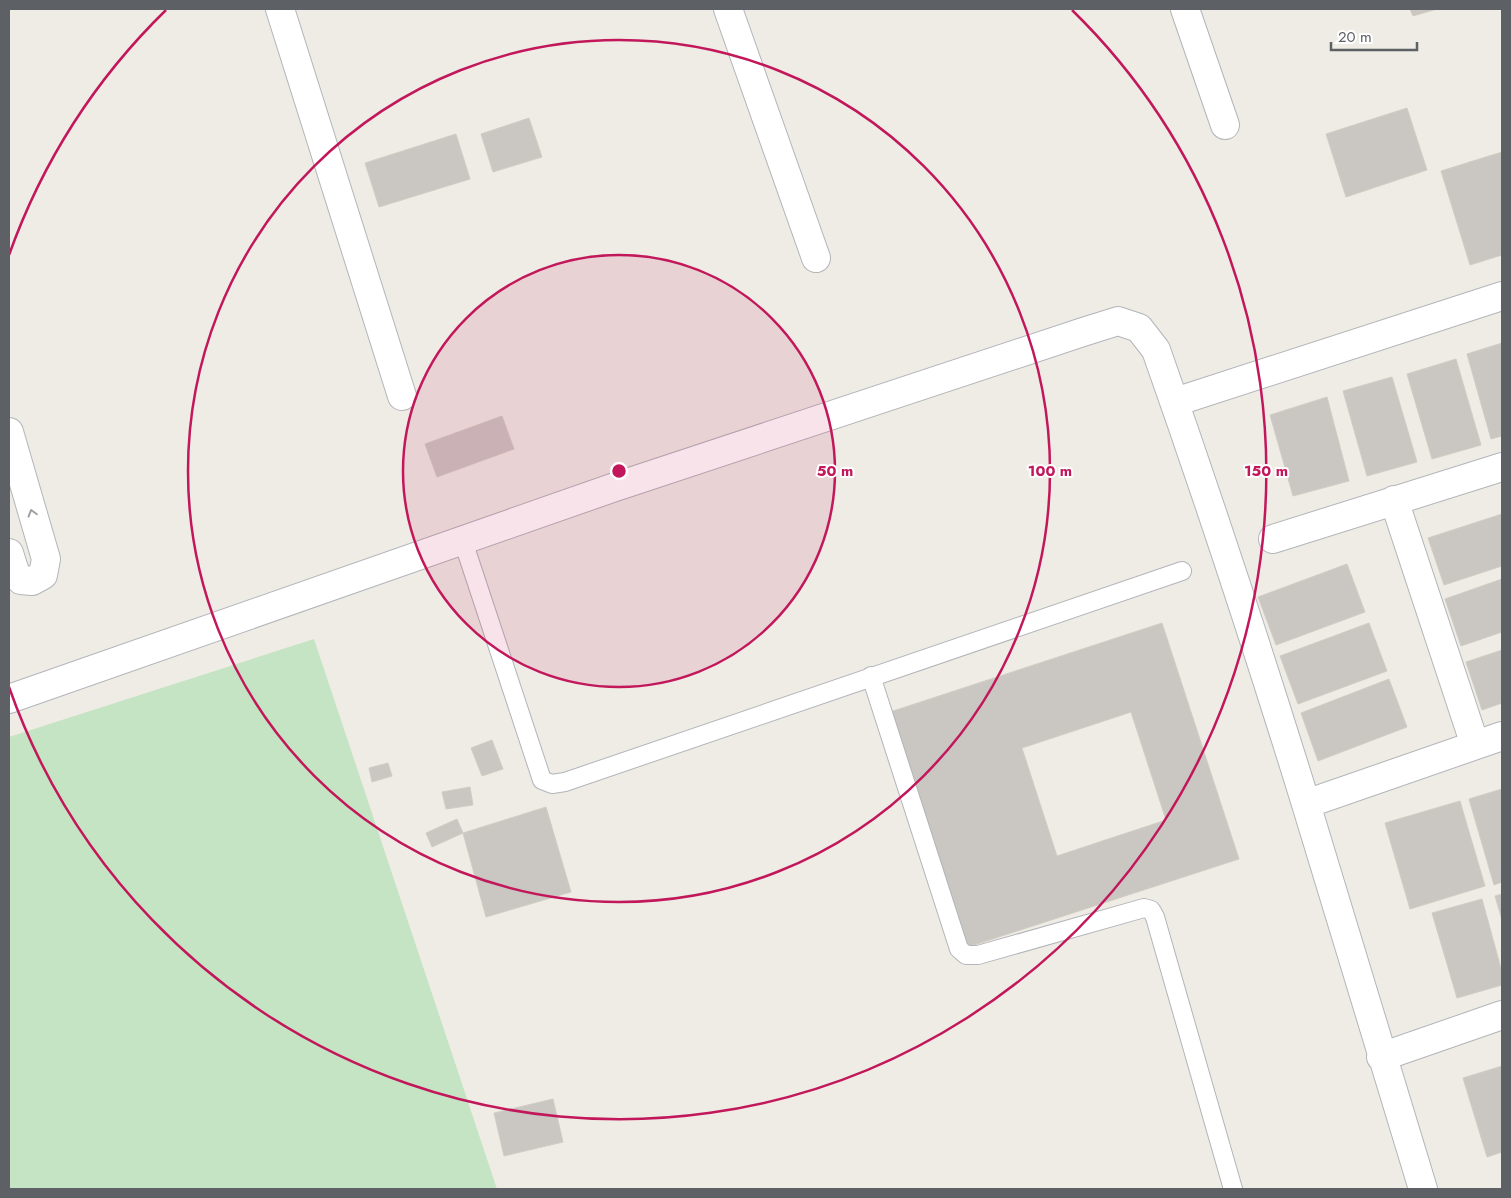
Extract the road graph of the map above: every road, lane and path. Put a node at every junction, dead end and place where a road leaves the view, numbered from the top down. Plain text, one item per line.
1 (280, 9) edge
2 (728, 9) edge
3 (1185, 9) edge
4 (1226, 125) dead end
5 (816, 258) dead end
6 (1502, 296) edge
7 (402, 396) dead end
8 (1175, 402) junction
9 (9, 432) edge
10 (1502, 466) edge
11 (1394, 500) junction
12 (1273, 539) dead end
13 (463, 541) junction
14 (9, 553) edge
15 (1182, 571) dead end
16 (871, 676) junction
17 (9, 699) edge
18 (1502, 736) edge
19 (1476, 745) junction
20 (1306, 804) junction
21 (1502, 1016) edge
22 (1381, 1057) junction
23 (1233, 1189) edge
24 (1423, 1189) edge

1 - 7 street
2 - 5 street
3 - 4 street
6 - 8 street
8 - 13 street
8 - 20 street
14 -> 9 street
10 - 11 street
11 - 12 street
11 - 19 street
13 - 16 lane
13 - 17 street
15 - 16 lane
16 - 23 lane
18 - 19 street
19 - 20 street
20 - 22 street
21 - 22 street
22 - 24 street

